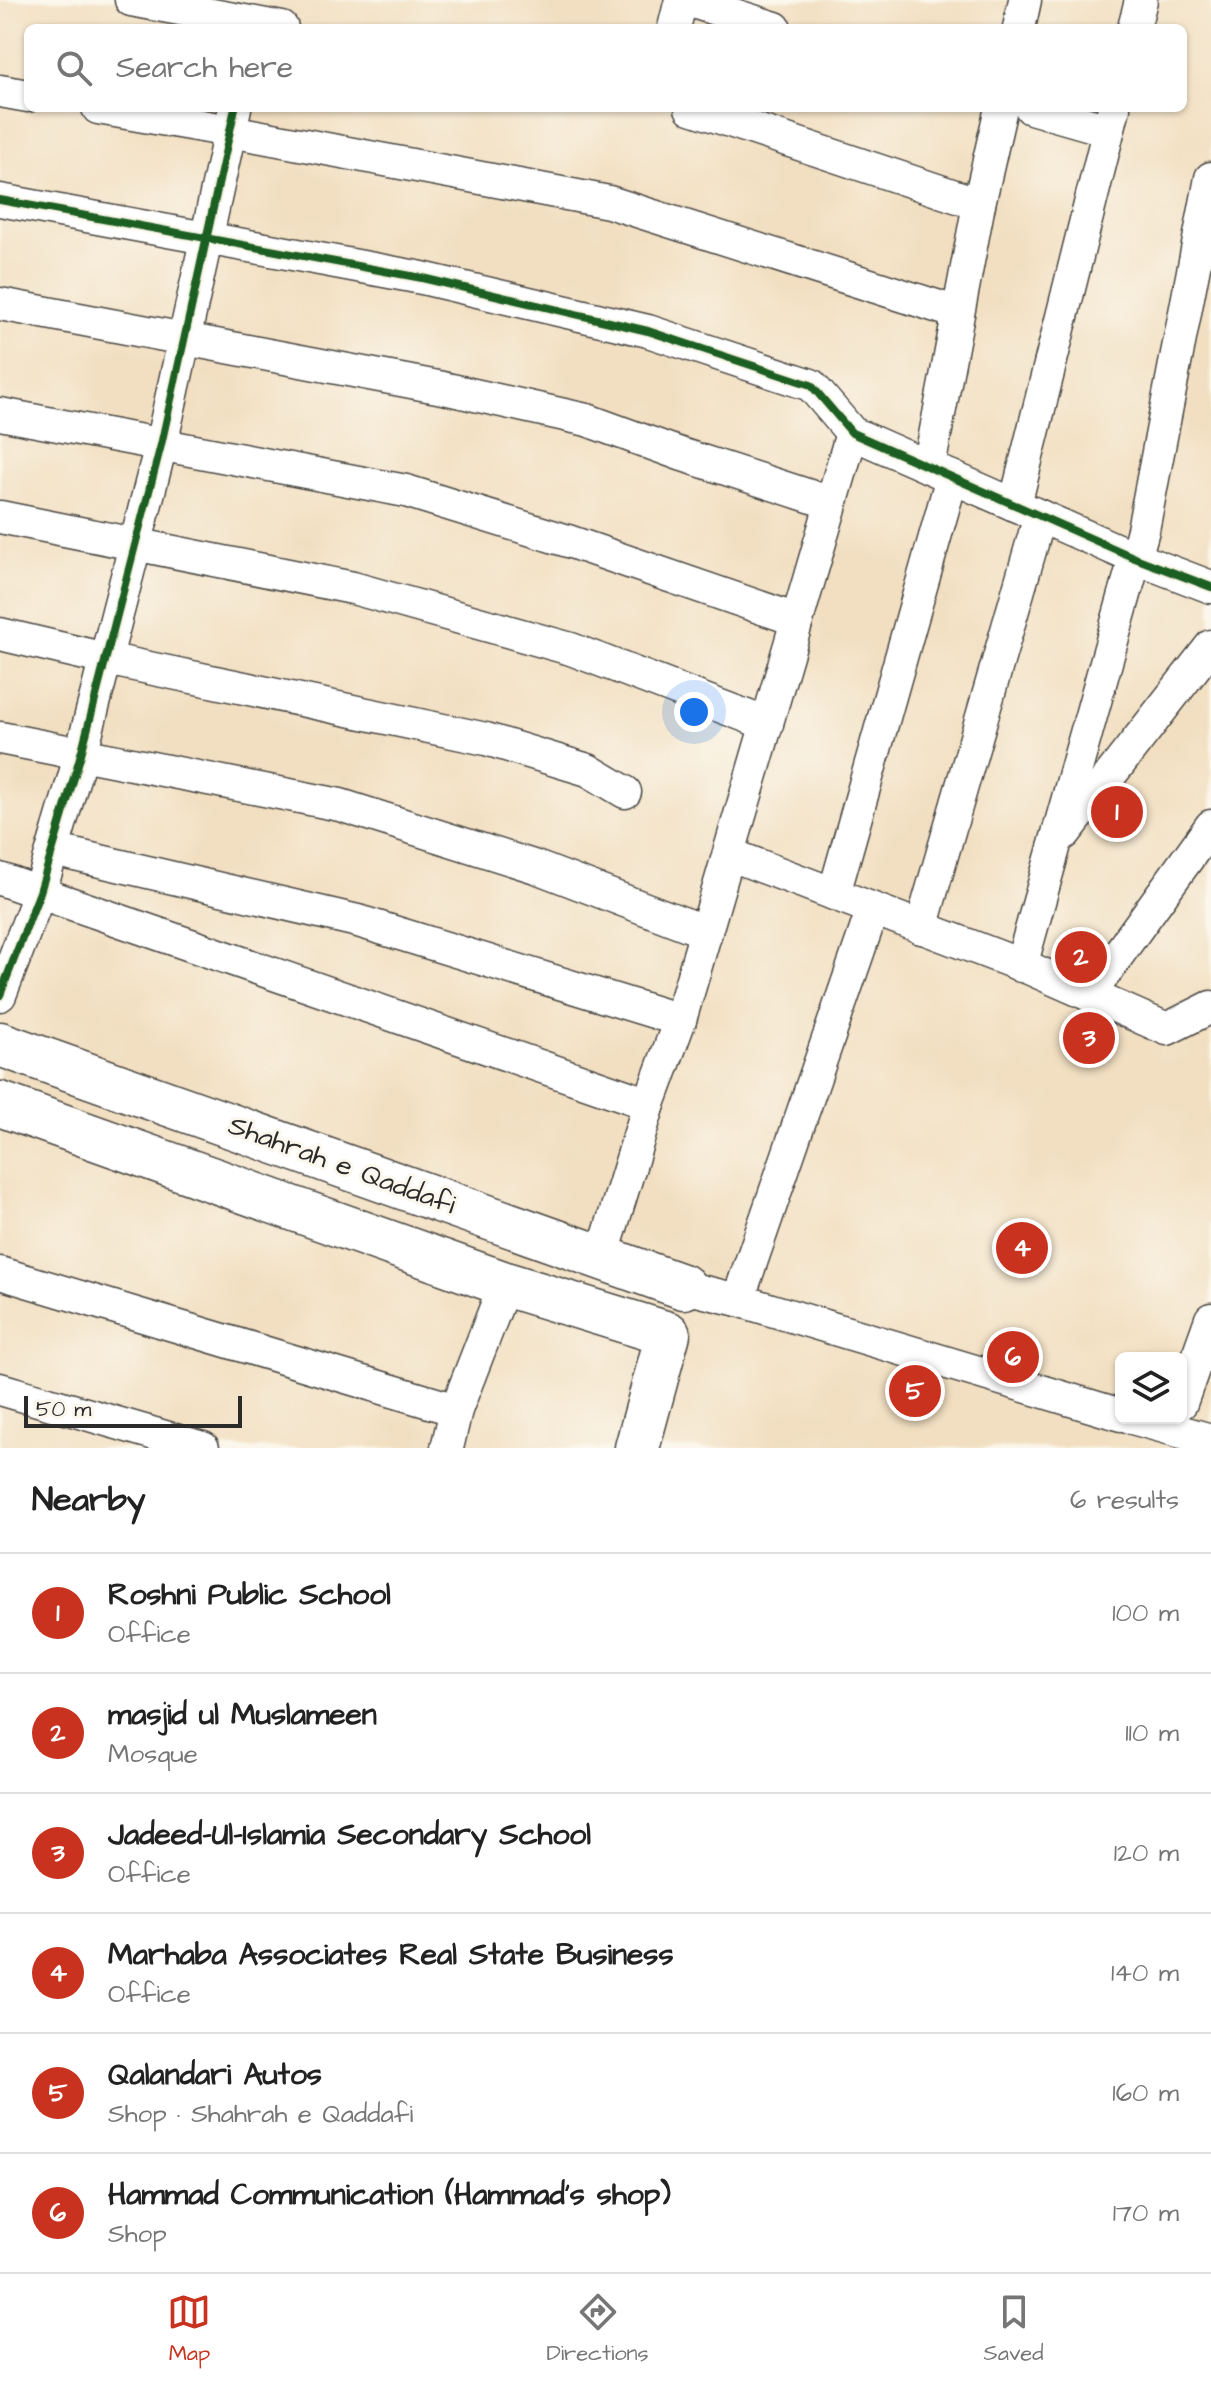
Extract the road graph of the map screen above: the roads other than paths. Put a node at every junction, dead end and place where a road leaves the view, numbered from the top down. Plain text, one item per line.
1 (131, 0) edge
2 (681, 0) edge
3 (687, 0) edge
4 (1025, 0) edge
5 (1141, 0) edge
6 (262, 20) edge
7 (675, 24) edge
8 (762, 24) edge
9 (1020, 24) edge
10 (1135, 24) edge
11 (0, 91) edge
12 (24, 95) edge
13 (147, 112) edge
14 (703, 112) edge
15 (1000, 112) edge
16 (1060, 112) edge
17 (232, 119) edge
18 (1111, 119) edge
19 (1211, 178) edge
20 (0, 200) edge
21 (979, 204) junction
22 (207, 238) junction
23 (0, 304) edge
24 (958, 313) junction
25 (184, 340) junction
26 (0, 414) edge
27 (852, 433) junction
28 (161, 445) junction
29 (940, 472) junction
30 (831, 503) junction
31 (1028, 511) junction
32 (0, 517) edge
33 (135, 545) junction
34 (1135, 558) junction
35 (1211, 587) edge
36 (797, 620) junction
37 (0, 634) edge
38 (1211, 646) edge
39 (106, 659) junction
40 (767, 724) junction
41 (0, 738) edge
42 (81, 754) junction
43 (625, 792) dead end
44 (1211, 826) edge
45 (1055, 846) junction
46 (53, 850) junction
47 (729, 854) junction
48 (0, 879) edge
49 (40, 892) junction
50 (834, 894) junction
51 (873, 909) junction
52 (921, 928) junction
53 (706, 932) junction
54 (1021, 966) junction
55 (0, 995) edge
56 (1089, 995) junction
57 (1211, 1007) edge
58 (680, 1020) junction
59 (0, 1044) edge
60 (0, 1104) edge
61 (649, 1104) junction
62 (602, 1257) junction
63 (2, 1278) edge
64 (505, 1284) junction
65 (684, 1287) joint
66 (738, 1300) junction
67 (1211, 1319) edge
68 (1187, 1362) edge
69 (0, 1389) edge
70 (456, 1410) junction
71 (1115, 1411) edge
72 (1160, 1424) edge
73 (1211, 1440) edge
74 (203, 1448) edge
75 (447, 1448) edge
76 (637, 1448) edge

1 - 6 street
2 - 7 street
3 - 8 street
4 - 9 street
5 - 10 street
11 - 12 street
13 - 17 street
14 - 21 street
15 - 21 street
16 - 18 street
17 - 22 street
17 - 24 street
18 - 31 street
19 - 34 street
20 - 22 street
21 - 24 street
22 - 25 street
22 - 27 street
23 - 25 street
24 - 29 street
25 - 28 street
25 - 30 street
26 - 28 street
27 - 29 street
27 - 30 street
28 - 33 street
28 - 36 street
29 - 31 street
29 - 50 street
30 - 36 street
31 - 34 street
31 - 52 street
32 - 33 street
33 - 39 street
33 - 40 street
34 - 35 street
34 - 45 street
36 - 40 street
37 - 39 street
38 - 45 street
39 - 42 street
39 - 43 street
40 - 47 street
41 - 42 street
42 - 46 street
42 - 53 street
44 - 56 street
45 - 54 street
46 - 49 street
46 - 58 street
47 - 50 street
47 - 53 street
48 - 49 street
49 - 55 street
49 - 61 street
50 - 51 street
51 - 52 street
51 - 66 street
52 - 54 street
53 - 58 street
54 - 56 street
56 - 57 street
58 - 61 street
59 - 62 main road, Shahrah e Qaddafi
60 - 64 main road, Shahrah e Qaddafi
61 - 62 street
62 - 65 main road, Shahrah e Qaddafi
63 - 70 street
64 - 70 street
64 - 76 main road, Shahrah e Qaddafi
65 - 66 street
66 - 71 street
67 - 68 street
69 - 74 street
70 - 75 street
72 - 73 street

